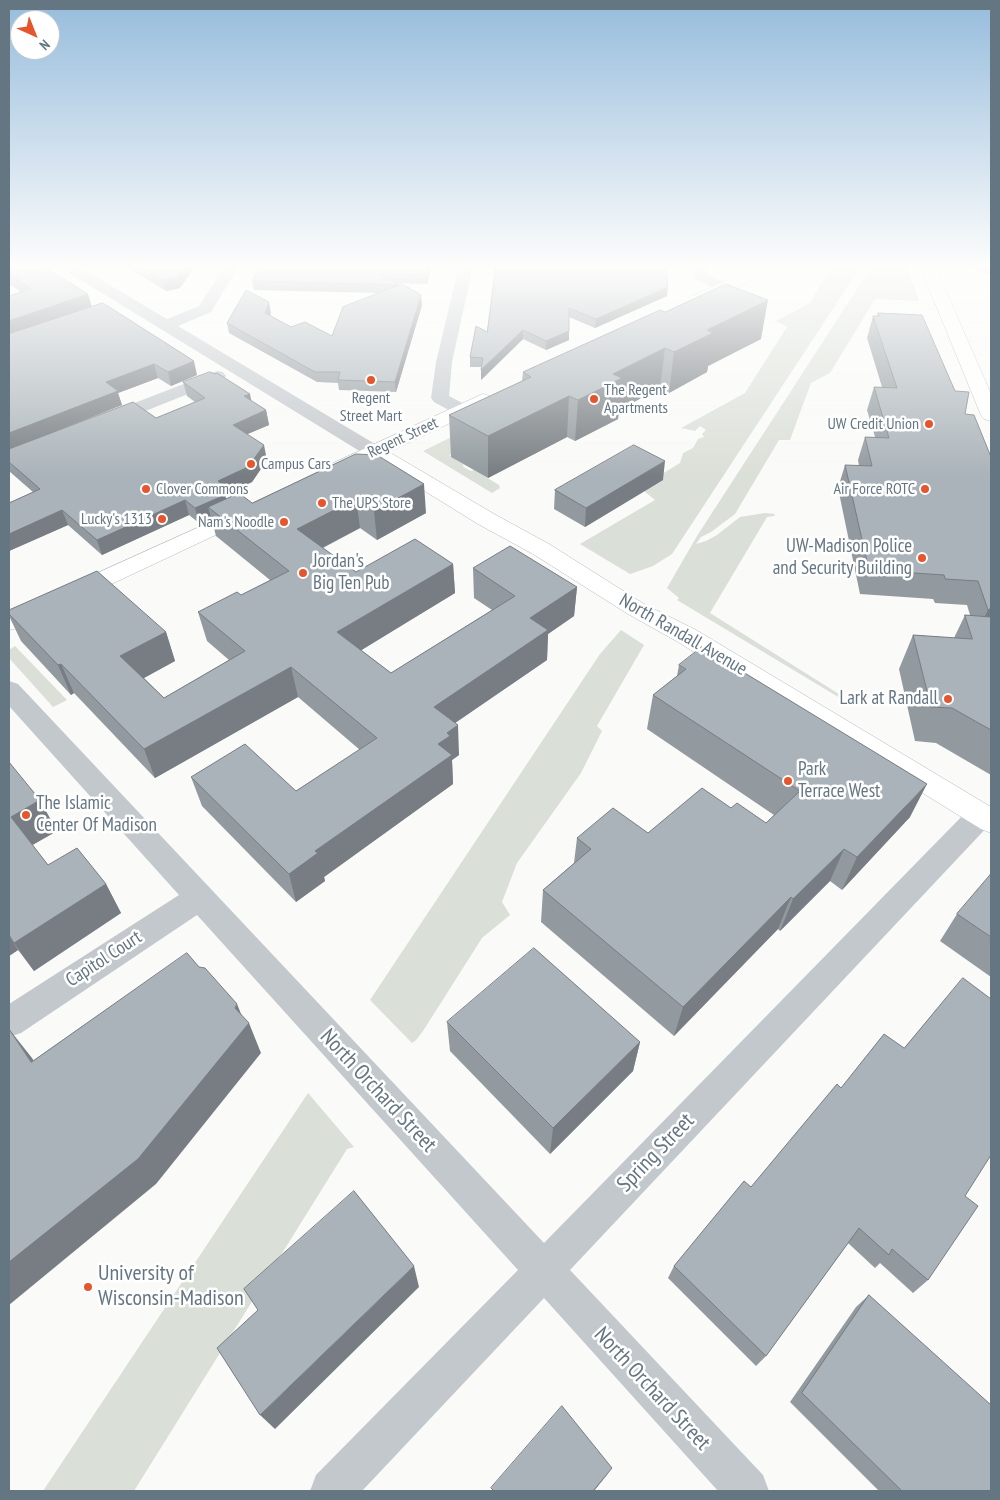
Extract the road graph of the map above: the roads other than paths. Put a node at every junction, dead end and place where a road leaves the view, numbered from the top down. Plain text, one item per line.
1 (185, 336) edge
2 (450, 336) edge
3 (957, 336) edge
4 (237, 368) junction
5 (496, 394) edge
6 (462, 410) junction
7 (991, 416) edge
8 (87, 427) edge
9 (374, 451) junction
10 (318, 478) edge
11 (268, 501) edge
12 (9, 622) edge
13 (9, 690) edge
14 (986, 818) edge
15 (200, 897) junction
16 (9, 1022) edge
17 (544, 1271) junction
18 (332, 1491) edge
19 (747, 1491) edge

1 - 4 street
2 - 6 street
3 - 7 main road
4 - 8 street
4 - 9 street
5 - 6 main road, Regent Street
6 - 9 main road, Regent Street
9 - 10 main road, Regent Street
9 - 14 main road, North Randall Avenue
11 - 12 main road
13 - 15 street, North Orchard Street
14 - 17 street, Spring Street
15 - 16 street, Capitol Court
15 - 17 street, North Orchard Street
17 - 18 street, Spring Street
17 - 19 street, North Orchard Street

